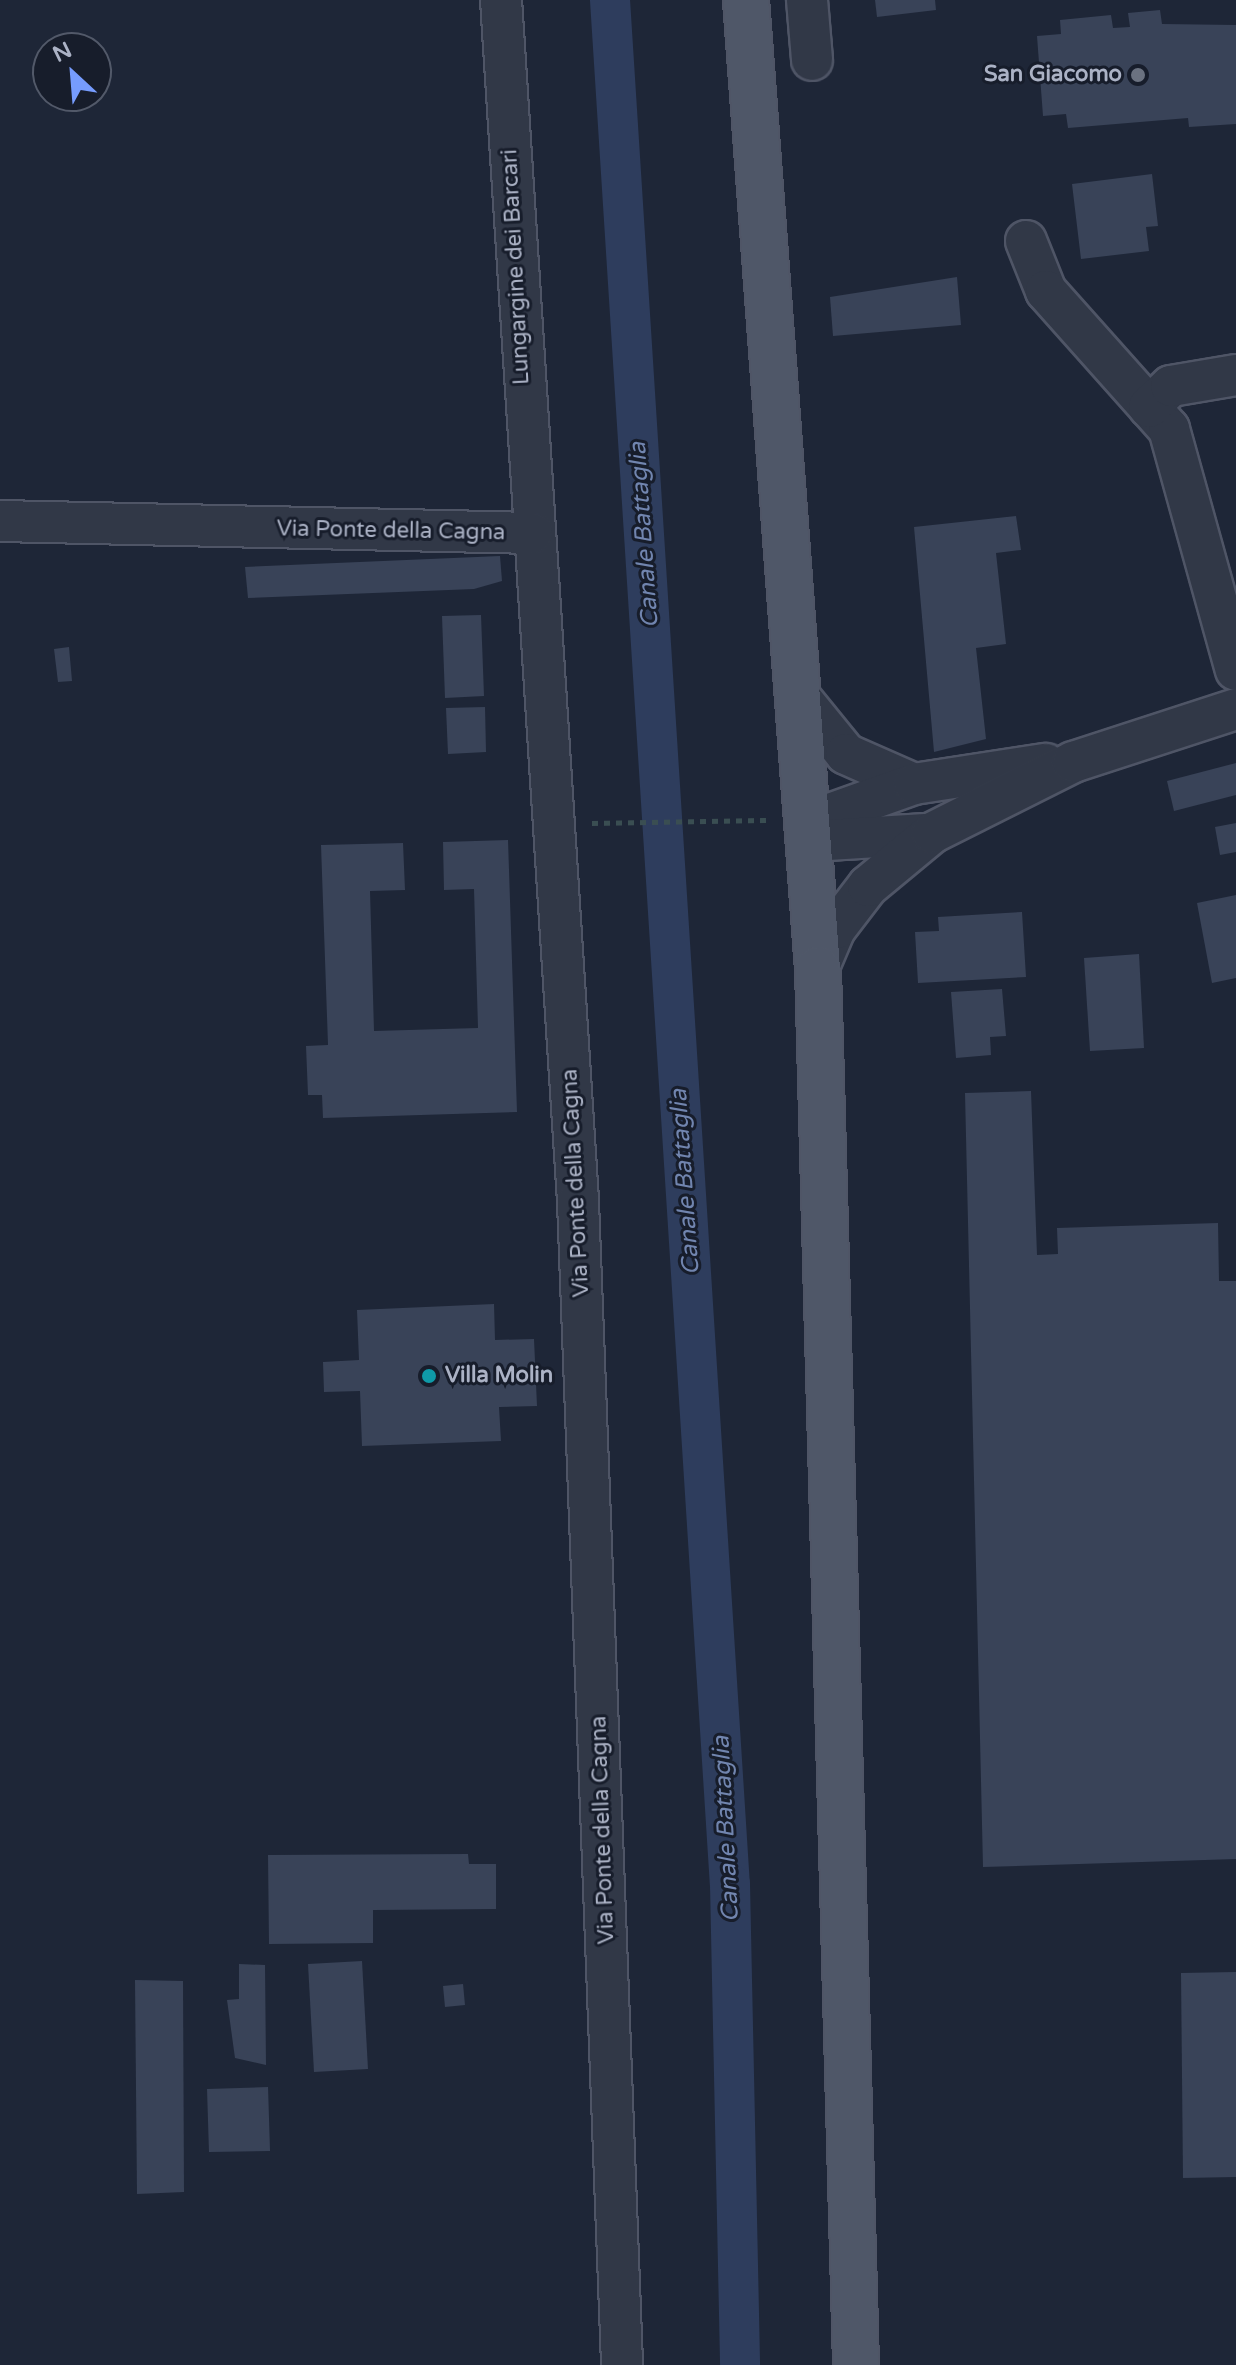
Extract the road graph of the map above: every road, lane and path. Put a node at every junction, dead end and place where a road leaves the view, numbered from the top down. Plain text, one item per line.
1 (501, 0) edge
2 (746, 0) edge
3 (807, 0) edge
4 (812, 60) dead end
5 (1026, 241) dead end
6 (1236, 375) edge
7 (1149, 407) junction
8 (0, 521) edge
9 (532, 533) junction
10 (1236, 670) edge
11 (803, 701) junction
12 (1236, 709) edge
13 (1073, 762) junction
14 (914, 784) junction
15 (589, 823) dead end
16 (798, 828) junction
17 (932, 833) junction
18 (818, 969) junction
19 (622, 2365) edge
20 (856, 2365) edge

1 - 9 street, Lungargine dei Barcari
2 - 11 main road
3 - 4 street
5 - 7 street
6 - 7 street
7 - 10 street
8 - 9 street, Via Ponte della Cagna
9 - 19 street, Via Ponte della Cagna
11 - 14 street
11 - 16 main road
12 - 13 street
13 - 14 street
13 - 17 street
14 - 16 street
15 - 16 path
16 - 17 street
16 - 18 main road
17 - 18 street
18 - 20 main road

